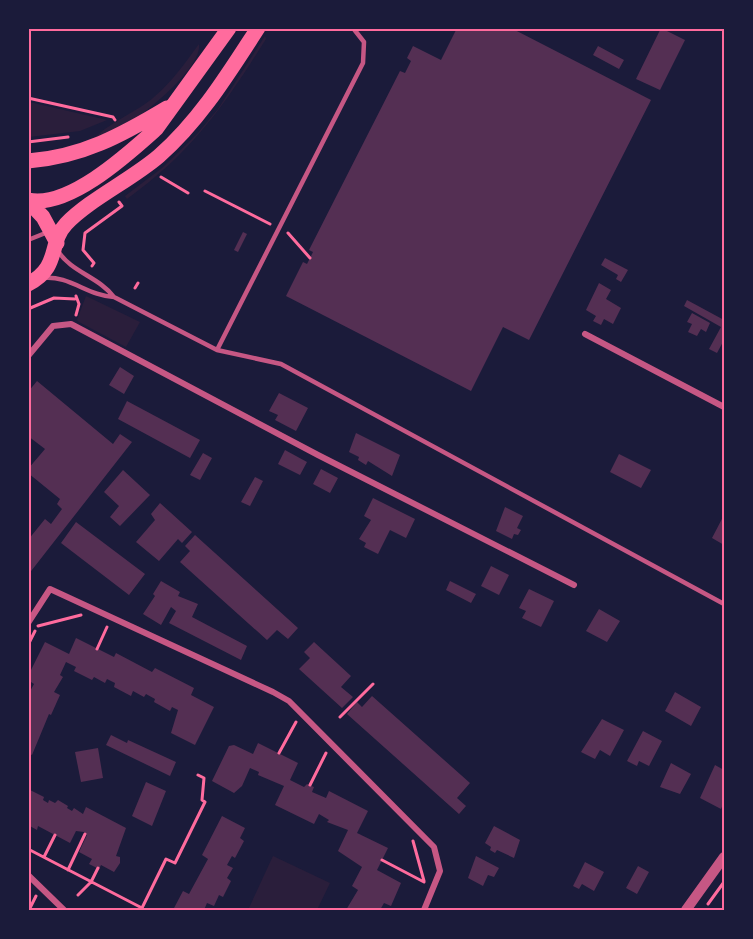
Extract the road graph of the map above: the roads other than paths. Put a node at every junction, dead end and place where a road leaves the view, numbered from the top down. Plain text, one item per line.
1 (229, 28) edge
2 (258, 28) edge
3 (353, 28) edge
4 (172, 105) junction
5 (28, 161) edge
6 (28, 200) edge
7 (57, 237) junction
8 (28, 240) edge
9 (33, 281) edge
10 (114, 297) junction
11 (585, 334) dead end
12 (217, 350) junction
13 (28, 356) edge
14 (724, 407) edge
15 (574, 585) dead end
16 (724, 603) edge
17 (28, 623) edge
18 (724, 857) edge
19 (28, 875) edge
20 (64, 910) edge
21 (424, 910) edge
22 (686, 910) edge

1 - 4 highway
2 - 7 highway
3 - 12 lane
4 - 5 highway
4 - 6 highway
6 - 7 highway
7 - 8 lane
7 - 9 highway
7 - 10 lane
9 - 10 lane
10 - 12 lane
11 - 14 street
12 - 16 lane
13 - 15 street
17 - 21 street
18 - 22 street
19 - 20 street

